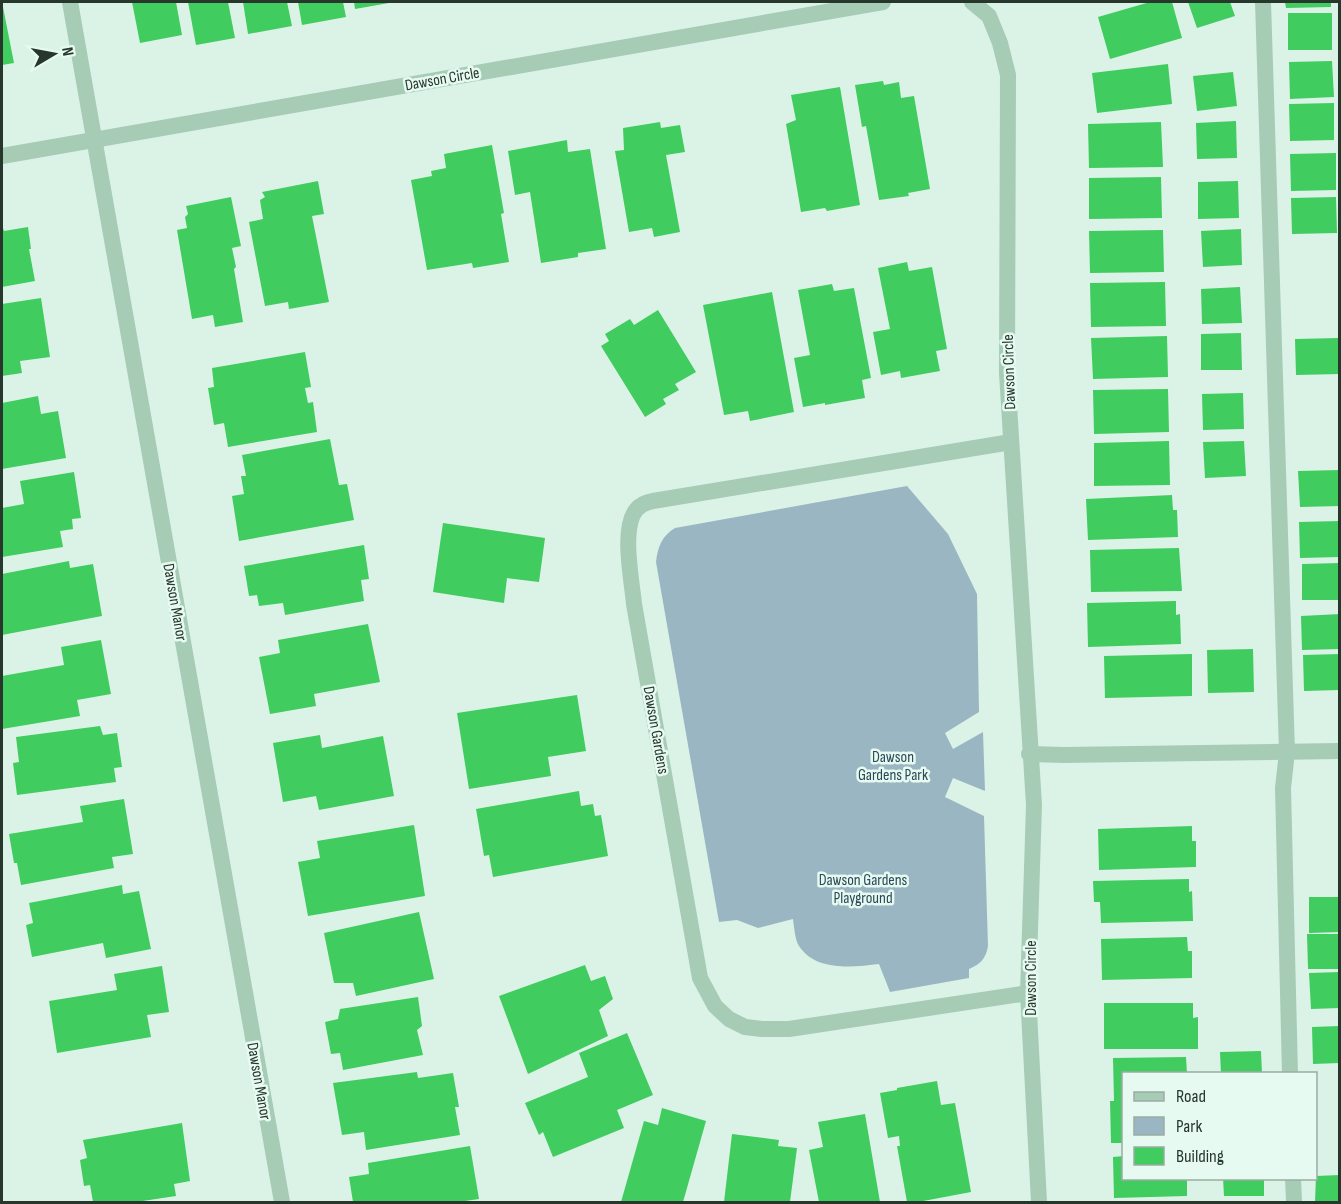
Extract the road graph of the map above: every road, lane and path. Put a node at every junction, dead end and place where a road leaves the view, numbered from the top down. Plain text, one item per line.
1 (70, 2) edge
2 (883, 2) edge
3 (972, 2) edge
4 (1263, 2) edge
5 (94, 139) junction
6 (2, 156) edge
7 (1011, 442) junction
8 (1340, 751) edge
9 (1287, 752) junction
10 (1029, 754) junction
11 (1028, 993) junction
12 (1290, 1072) edge
13 (1293, 1180) edge
14 (282, 1203) edge
15 (1039, 1203) edge
16 (1294, 1203) edge

1 - 5 street, Dawson Manor
2 - 5 street, Dawson Circle
3 - 7 street, Dawson Circle
4 - 9 street
5 - 6 street, Dawson Circle
5 - 14 street, Dawson Manor
7 - 10 street, Dawson Circle
7 - 11 street, Dawson Gardens
8 - 9 street
9 - 10 street
9 - 12 street
10 - 11 street, Dawson Circle
11 - 15 street, Dawson Circle
13 - 16 street

